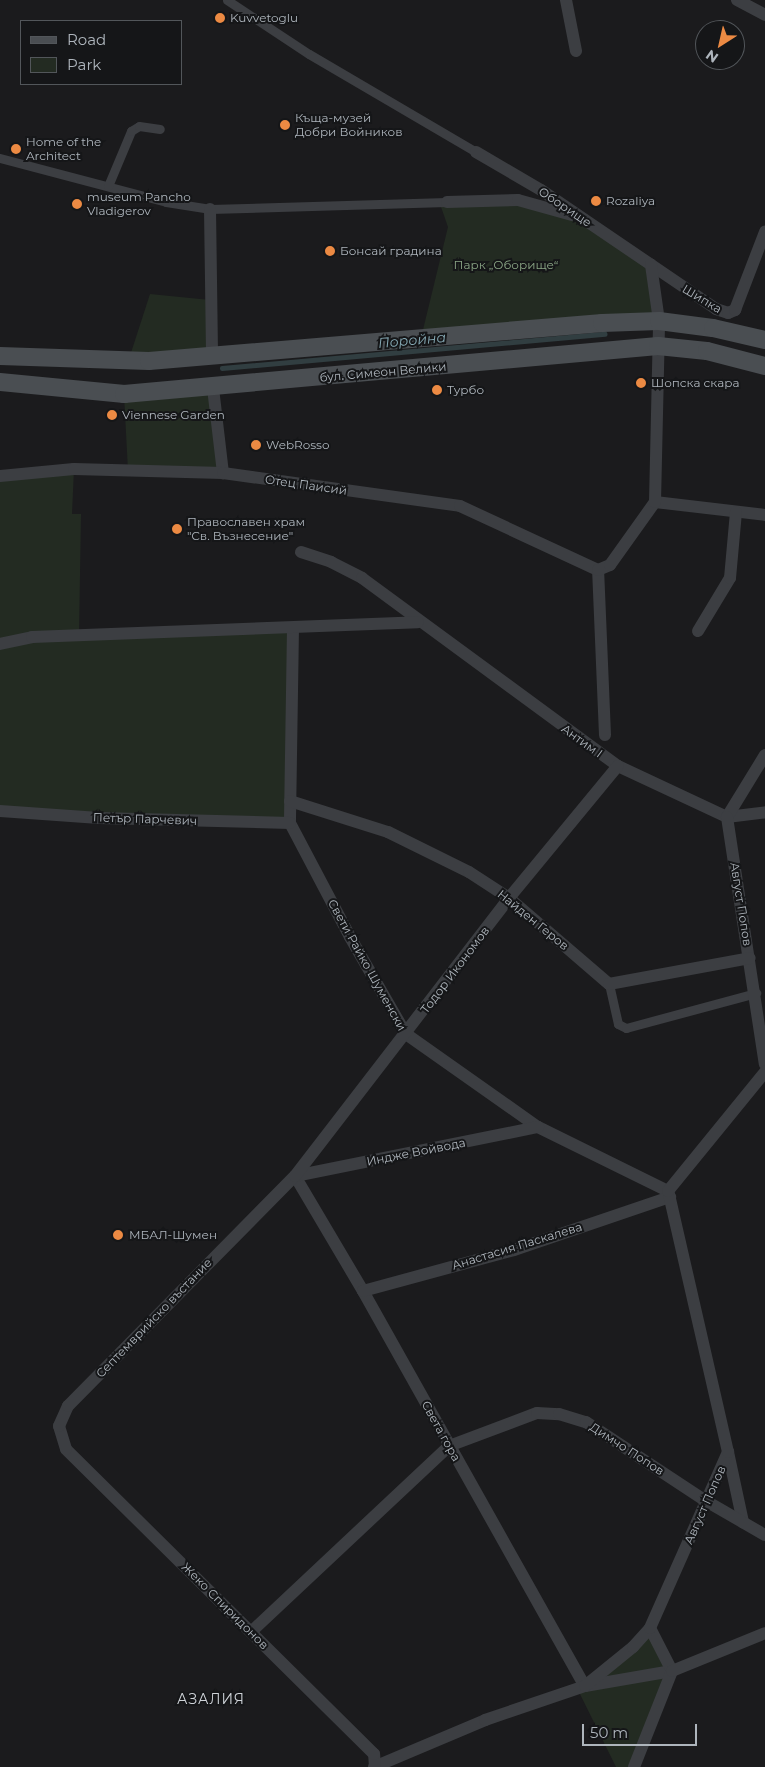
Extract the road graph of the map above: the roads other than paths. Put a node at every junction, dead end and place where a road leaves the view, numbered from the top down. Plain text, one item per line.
1 (227, 0) edge
2 (566, 0) edge
3 (737, 0) edge
4 (765, 15) edge
5 (576, 51) dead end
6 (160, 129) dead end
7 (476, 152) joint
8 (0, 158) edge
9 (108, 186) junction
10 (448, 202) joint
11 (210, 209) junction
12 (581, 218) junction
13 (765, 232) edge
14 (651, 266) junction
15 (660, 321) junction
16 (765, 340) edge
17 (658, 346) junction
18 (212, 354) junction
19 (0, 356) edge
20 (765, 366) edge
21 (0, 382) edge
22 (213, 388) junction
23 (223, 473) junction
24 (0, 476) edge
25 (655, 502) junction
26 (736, 512) junction
27 (765, 515) edge
28 (301, 552) dead end
29 (598, 570) junction
30 (418, 622) junction
31 (293, 628) junction
32 (698, 631) dead end
33 (0, 644) edge
34 (606, 735) dead end
35 (765, 755) edge
36 (618, 766) junction
37 (290, 801) junction
38 (0, 811) edge
39 (765, 812) edge
40 (727, 817) junction
41 (290, 823) junction
42 (509, 898) junction
43 (750, 958) junction
44 (609, 984) junction
45 (760, 993) edge
46 (406, 1034) junction
47 (765, 1064) edge
48 (765, 1072) edge
49 (538, 1127) junction
50 (294, 1176) junction
51 (669, 1194) junction
52 (363, 1291) junction
53 (449, 1446) junction
54 (66, 1449) joint
55 (728, 1452) junction
56 (706, 1501) junction
57 (743, 1522) junction
58 (765, 1535) edge
59 (650, 1628) junction
60 (251, 1632) junction
61 (765, 1634) edge
62 (672, 1672) junction
63 (585, 1686) junction
64 (375, 1767) edge
65 (634, 1767) edge

1 - 7 street
2 - 5 street
3 - 4 street
6 - 9 street
7 - 12 street, Оборище
8 - 9 street
9 - 11 street
10 - 11 street
10 - 12 street
11 - 18 street
12 - 14 street, Оборище
13 - 14 street, Шипка
14 - 15 street
15 - 16 main road
15 - 17 street
15 - 18 main road
17 - 20 main road, бул. Симеон Велики
17 - 22 main road, бул. Симеон Велики
17 - 25 street
18 - 19 main road
21 - 22 main road, бул. Симеон Велики
22 - 23 street
23 - 24 street, Отец Паисий
23 - 29 street, Отец Паисий
25 - 26 street
25 - 29 street
26 - 27 street
26 - 32 street
28 - 30 street, Антим I
29 - 34 street
30 - 31 street
30 - 36 street, Антим I
31 - 33 street
31 - 37 street, Свети Райко Шуменски
35 - 40 street
36 - 40 street, Антим I
36 - 42 street, Тодор Икономов
37 - 41 street, Свети Райко Шуменски
37 - 42 street, Найден Геров
38 - 41 street, Петър Парчевич
39 - 40 street
40 - 43 street, Август Попов
41 - 46 street, Свети Райко Шуменски
42 - 44 street, Найден Геров
42 - 46 street, Тодор Икономов
43 - 44 street
43 - 45 street, Август Попов
44 - 45 street
45 - 47 street, Август Попов
46 - 49 street, Свети Райко Шуменски
46 - 50 street, Тодор Икономов
48 - 51 street
49 - 50 street, Индже Войвода
49 - 51 street, Свети Райко Шуменски
50 - 52 street, Света гора
50 - 54 street, Септемврийско въстание
51 - 52 street, Анастасия Паскалева
51 - 55 street, Август Попов
52 - 53 street, Света гора
53 - 56 street, Димчо Попов
53 - 60 street
53 - 63 street, Света гора
54 - 60 street, Жеко Спиридонов
55 - 56 street, Август Попов
55 - 57 street
56 - 57 street, Димчо Попов
56 - 59 street, Август Попов
57 - 58 street, Димчо Попов
59 - 62 street
59 - 63 street, Август Попов
60 - 64 street, Жеко Спиридонов
61 - 62 street
62 - 63 street
62 - 65 street
63 - 64 street, Август Попов

